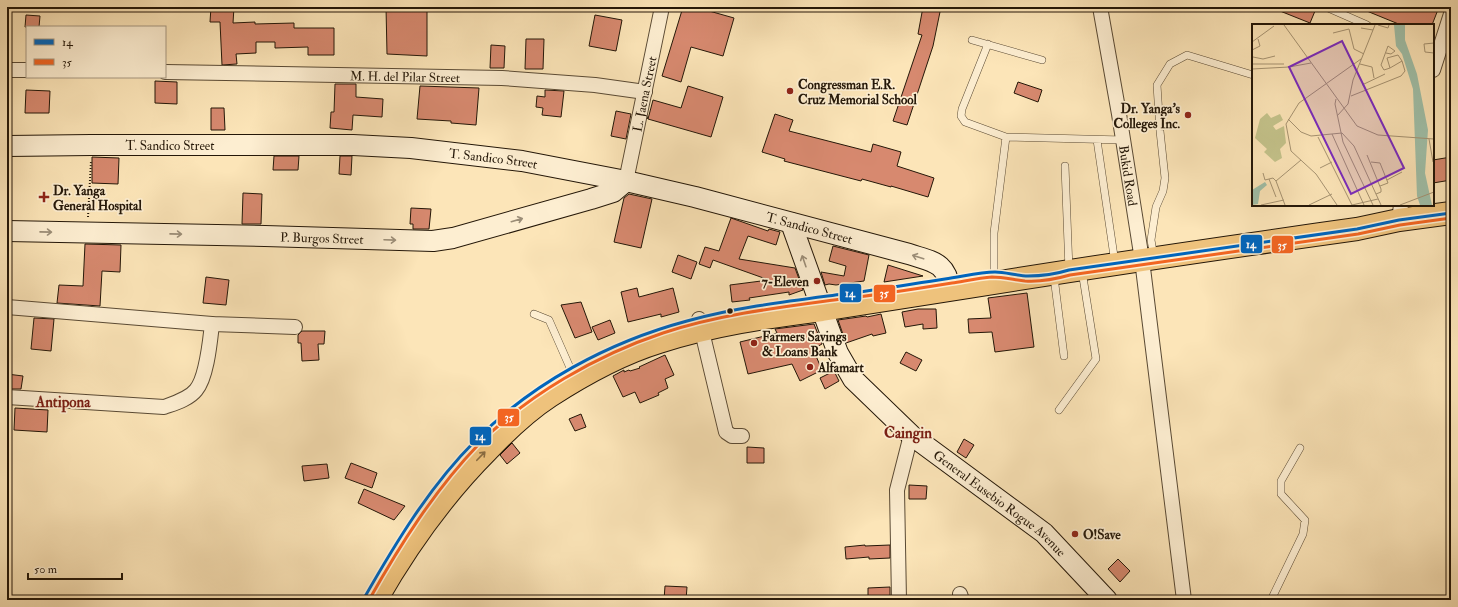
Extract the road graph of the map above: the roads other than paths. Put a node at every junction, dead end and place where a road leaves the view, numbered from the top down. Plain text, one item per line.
1 (662, 7) edge
2 (1100, 7) edge
3 (1326, 7) edge
4 (1451, 14) edge
5 (1366, 24) edge
6 (972, 40) dead end
7 (988, 44) junction
8 (1435, 55) edge
9 (1042, 60) dead end
10 (7, 70) edge
11 (26, 70) edge
12 (166, 72) edge
13 (1252, 75) edge
14 (645, 92) junction
15 (1006, 137) junction
16 (1097, 140) junction
17 (1123, 140) junction
18 (7, 146) edge
19 (1065, 166) dead end
20 (626, 181) junction
21 (1400, 213) edge
22 (1451, 213) edge
23 (791, 223) junction
24 (7, 231) edge
25 (1145, 256) junction
26 (1115, 265) junction
27 (1068, 271) junction
28 (994, 272) junction
29 (1028, 276) junction
30 (949, 284) junction
31 (819, 304) junction
32 (7, 307) edge
33 (534, 314) dead end
34 (212, 324) junction
35 (700, 324) junction
36 (295, 327) dead end
37 (1064, 356) dead end
38 (573, 375) junction
39 (7, 397) edge
40 (1059, 410) dead end
41 (911, 435) junction
42 (742, 436) dead end
43 (1300, 448) dead end
44 (363, 600) edge
45 (376, 600) edge
46 (899, 600) edge
47 (1107, 600) edge
48 (1184, 600) edge
49 (1271, 600) edge

1 - 14 street, L. Jaena Street
2 - 17 street, Bukid Road
3 - 5 lane
4 - 8 street
6 - 7 lane
7 - 9 lane
7 - 15 lane
10 - 11 street
12 - 14 street, M. H. del Pilar Street
13 - 25 lane
14 - 20 street, L. Jaena Street
15 - 16 lane
15 - 28 lane
16 - 17 lane
16 - 26 lane
17 - 25 street, Bukid Road
18 - 20 main road, T. Sandico Street
19 - 27 lane
20 - 23 main road, T. Sandico Street
24 -> 20 main road, P. Burgos Street
21 - 22 highway
21 - 25 highway
30 -> 23 main road, T. Sandico Street
31 -> 23 main road, General Eusebio Rogue Avenue
25 - 26 highway
25 - 48 street, Bukid Road
26 - 27 highway
27 - 29 highway
27 - 37 lane
27 - 40 lane
28 - 29 highway
28 - 30 highway
29 - 30 highway
30 - 31 highway
31 - 35 highway
31 - 41 main road, General Eusebio Rogue Avenue
32 - 34 street
33 - 38 lane
34 - 36 street
34 - 39 street
35 - 38 highway
35 - 42 street
38 - 44 highway
45 -> 38 highway
41 - 46 street
41 - 47 main road, General Eusebio Rogue Avenue
43 - 49 lane

